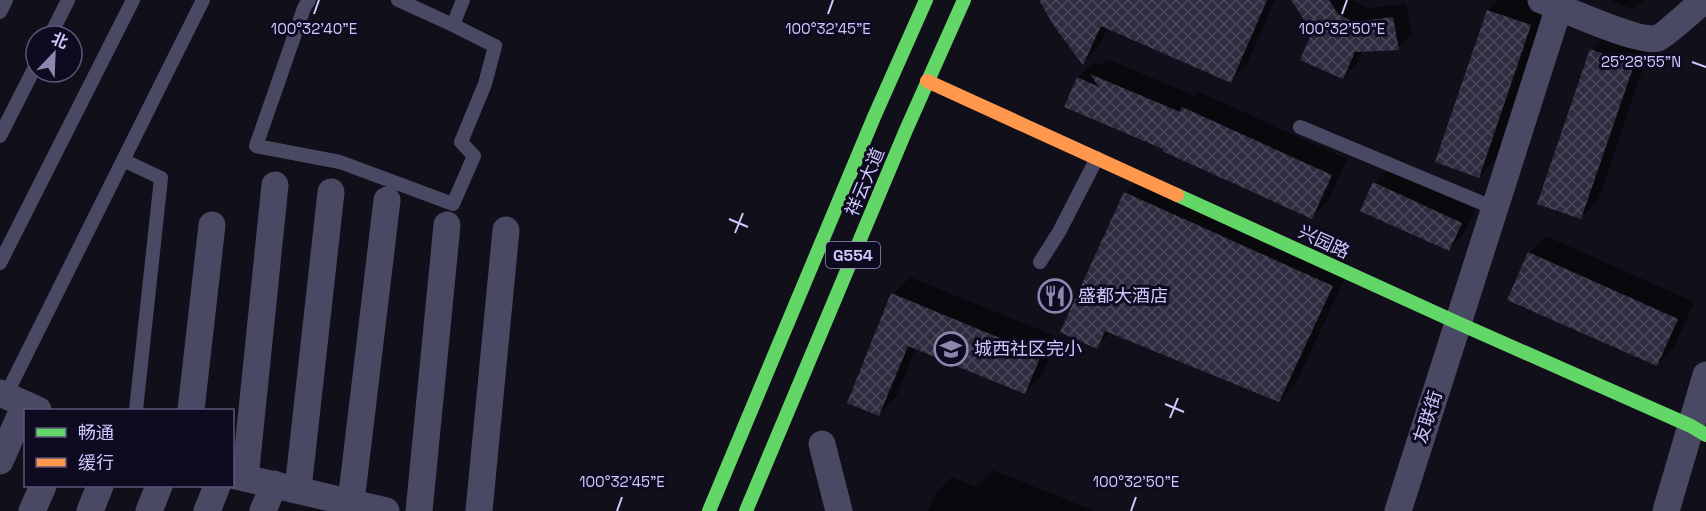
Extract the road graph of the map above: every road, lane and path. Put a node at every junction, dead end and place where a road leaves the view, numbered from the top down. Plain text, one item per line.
1 (6, 0) edge
2 (68, 0) edge
3 (133, 0) edge
4 (203, 0) edge
5 (309, 0) edge
6 (398, 0) edge
7 (463, 0) edge
8 (926, 0) edge
9 (964, 0) edge
10 (1704, 0) edge
11 (1550, 4) edge
12 (0, 12) edge
13 (56, 24) edge
14 (453, 25) junction
15 (927, 81) junction
16 (26, 84) edge
17 (1300, 127) dead end
18 (0, 136) edge
19 (1097, 158) junction
20 (123, 160) junction
21 (275, 185) dead end
22 (330, 192) dead end
23 (387, 200) dead end
24 (1494, 208) junction
25 (212, 225) dead end
26 (447, 225) dead end
27 (506, 230) dead end
28 (1040, 262) dead end
29 (0, 263) edge
30 (1458, 323) junction
31 (1706, 375) edge
32 (17, 401) edge
33 (136, 409) edge
34 (191, 409) edge
35 (1698, 431) edge
36 (822, 444) dead end
37 (0, 461) edge
38 (239, 476) edge
39 (43, 487) edge
40 (100, 487) edge
41 (159, 487) edge
42 (217, 487) edge
43 (302, 495) edge
44 (369, 508) edge
45 (32, 511) edge
46 (90, 511) edge
47 (149, 511) edge
48 (207, 511) edge
49 (263, 511) edge
50 (419, 511) edge
51 (479, 511) edge
52 (709, 511) edge
53 (746, 511) edge
54 (839, 511) edge
55 (1398, 511) edge
56 (1666, 511) edge

1 - 12 lane
2 - 13 lane
3 - 29 lane
4 - 20 lane
5 - 14 lane
6 - 14 lane
7 - 14 lane
8 - 52 main road, 祥云大道 / G554
9 - 15 main road, 祥云大道 / G554
10 - 11 street
11 - 24 street, 友联街
15 - 19 main road, 兴园路
15 - 53 main road, 祥云大道 / G554
16 - 18 lane
17 - 24 lane
19 - 28 lane
19 - 30 main road, 兴园路
20 - 32 lane
20 - 33 lane
21 - 38 street
22 - 43 street
23 - 44 street
24 - 30 street, 友联街
25 - 34 street
26 - 50 street
27 - 51 street
30 - 35 main road, 兴园路
30 - 55 street, 友联街
31 - 35 street
32 - 37 street
35 - 56 street
36 - 54 street
38 - 43 street
39 - 45 street
40 - 46 street
41 - 47 street
42 - 48 street
43 - 44 street
43 - 49 street

